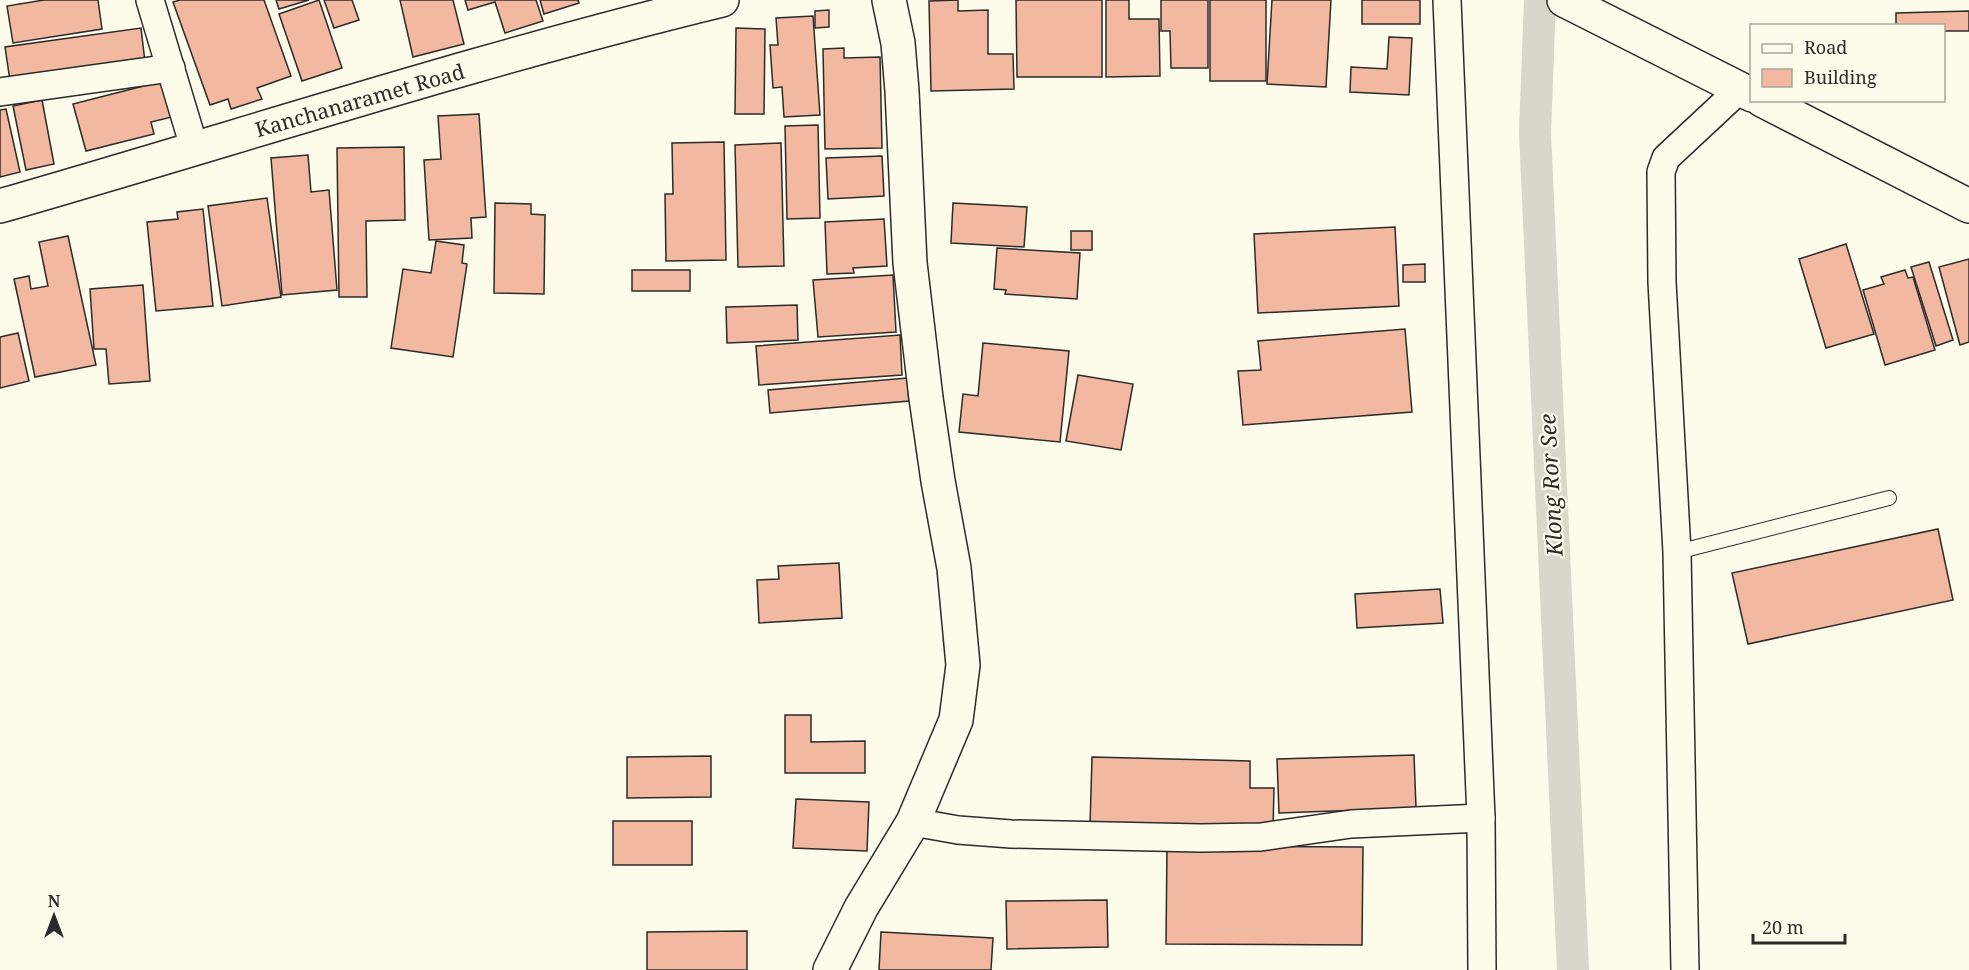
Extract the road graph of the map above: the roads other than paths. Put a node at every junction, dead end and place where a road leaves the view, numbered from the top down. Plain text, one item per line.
1 (150, 0) edge
2 (722, 0) edge
3 (889, 0) edge
4 (1447, 0) edge
5 (1564, 0) edge
6 (171, 68) junction
7 (0, 92) edge
8 (1750, 94) edge
9 (1750, 96) edge
10 (1765, 102) edge
11 (195, 150) junction
12 (0, 206) edge
13 (1969, 206) edge
14 (1888, 498) dead end
15 (1677, 552) junction
16 (1480, 818) junction
17 (913, 822) junction
18 (830, 970) edge
19 (1482, 970) edge
20 (1685, 970) edge

1 - 6 street
2 - 11 street, Kanchanaramet Road
3 - 17 street
4 - 16 street
5 - 8 street
6 - 7 street
6 - 11 street
9 - 15 street
10 - 13 street
11 - 12 street, Kanchanaramet Road
14 - 15 lane
15 - 20 street
16 - 17 street
16 - 19 street
17 - 18 street

